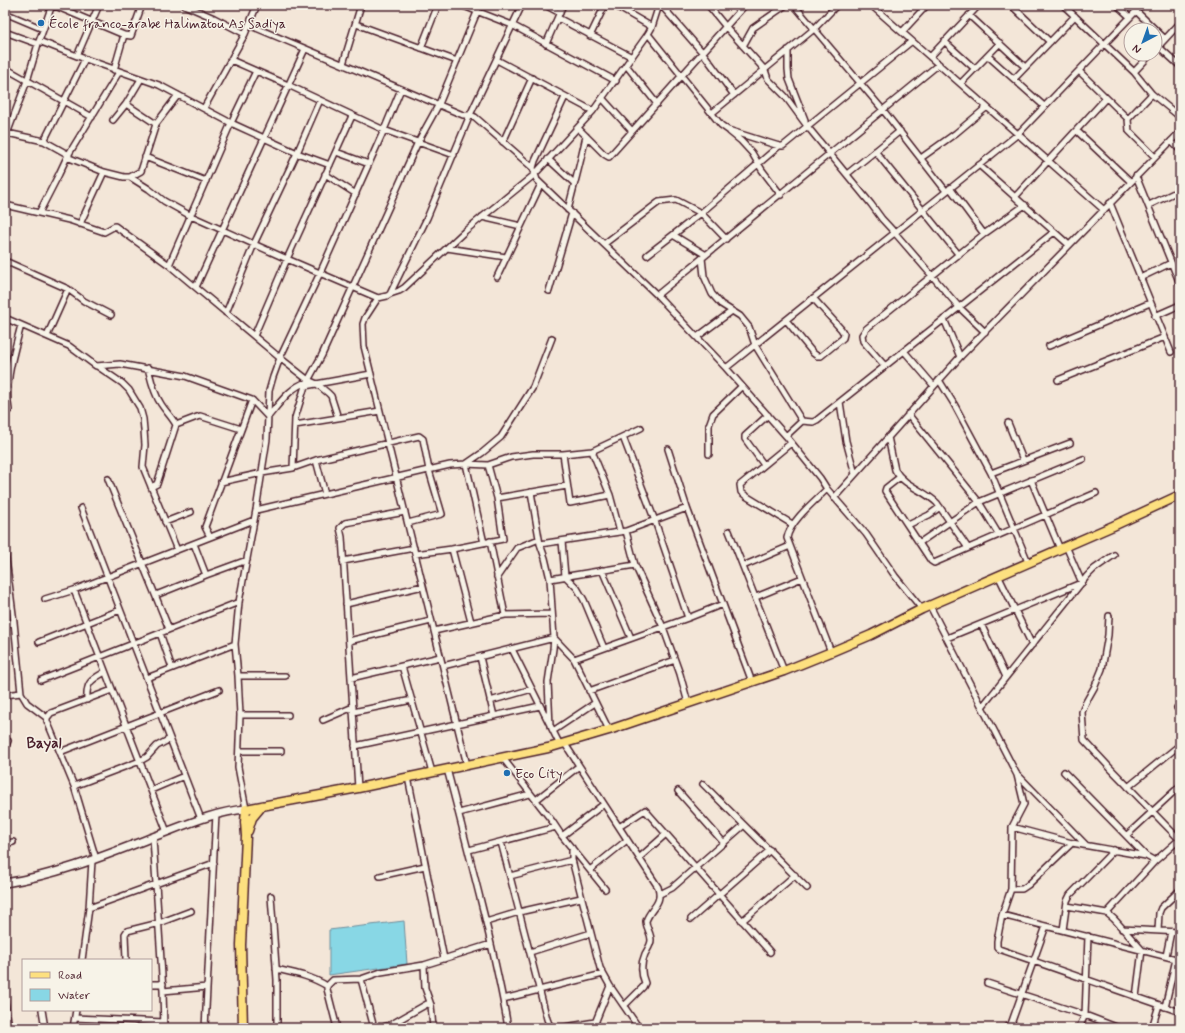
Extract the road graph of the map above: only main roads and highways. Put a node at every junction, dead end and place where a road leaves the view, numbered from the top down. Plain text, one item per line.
1 (1180, 495) edge
2 (262, 806) junction
3 (246, 836) junction
4 (243, 1028) edge

1 - 2 main road
2 - 3 main road
2 - 3 main road
3 - 4 main road

